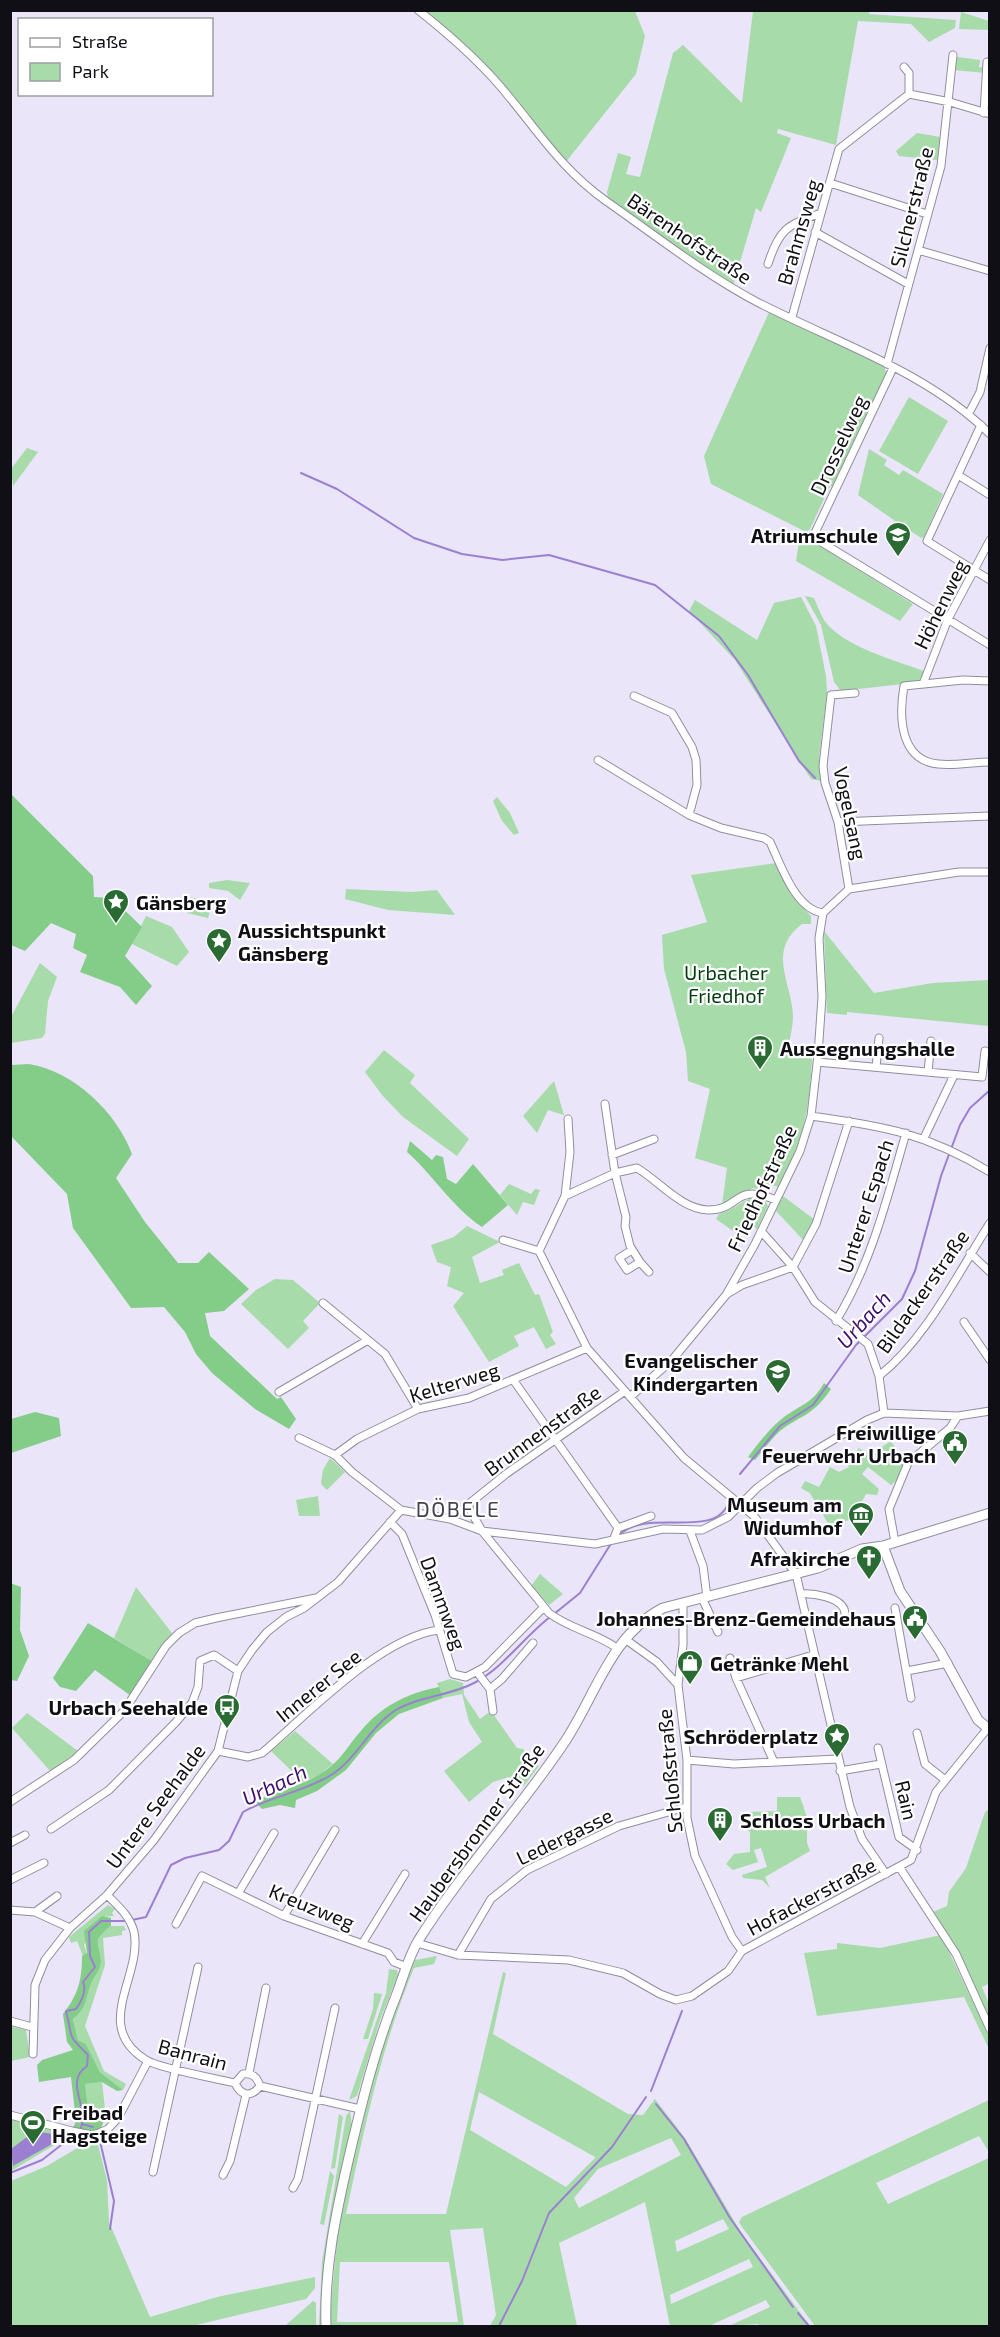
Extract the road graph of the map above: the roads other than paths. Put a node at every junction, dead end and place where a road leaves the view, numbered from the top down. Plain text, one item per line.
1 (418, 10) edge
2 (953, 55) dead end
3 (987, 62) dead end
4 (904, 67) dead end
5 (909, 94) junction
6 (950, 102) junction
7 (987, 113) edge
8 (830, 183) junction
9 (821, 213) junction
10 (927, 214) junction
11 (815, 232) junction
12 (918, 250) junction
13 (768, 264) dead end
14 (990, 271) edge
15 (908, 284) junction
16 (792, 317) junction
17 (990, 348) edge
18 (890, 366) junction
19 (969, 413) junction
20 (981, 425) junction
21 (990, 434) edge
22 (958, 475) junction
23 (990, 495) edge
24 (990, 540) edge
25 (975, 572) junction
26 (990, 580) edge
27 (948, 619) junction
28 (990, 645) edge
29 (990, 681) edge
30 (923, 684) junction
31 (855, 693) dead end
32 (634, 696) dead end
33 (598, 760) dead end
34 (990, 762) edge
35 (689, 815) junction
36 (990, 816) edge
37 (838, 822) junction
38 (990, 872) edge
39 (849, 890) junction
40 (823, 913) junction
41 (879, 1038) dead end
42 (931, 1041) dead end
43 (985, 1051) dead end
44 (817, 1062) junction
45 (876, 1067) junction
46 (928, 1072) junction
47 (954, 1075) junction
48 (605, 1104) dead end
49 (811, 1116) junction
50 (567, 1119) dead end
51 (849, 1121) junction
52 (906, 1133) junction
53 (924, 1138) junction
54 (654, 1139) dead end
55 (612, 1155) junction
56 (990, 1172) edge
57 (615, 1173) junction
58 (565, 1196) junction
59 (776, 1200) junction
60 (990, 1223) edge
61 (761, 1231) junction
62 (503, 1240) dead end
63 (632, 1250) junction
64 (540, 1251) junction
65 (970, 1252) junction
66 (640, 1262) junction
67 (793, 1267) junction
68 (649, 1272) dead end
69 (990, 1272) edge
70 (726, 1295) junction
71 (323, 1303) dead end
72 (836, 1321) junction
73 (964, 1322) dead end
74 (368, 1340) junction
75 (587, 1348) junction
76 (990, 1360) edge
77 (879, 1376) junction
78 (514, 1381) junction
79 (279, 1392) dead end
80 (628, 1394) junction
81 (418, 1408) junction
82 (990, 1411) edge
83 (884, 1413) junction
84 (958, 1416) junction
85 (299, 1438) dead end
86 (555, 1440) junction
87 (335, 1455) junction
88 (742, 1503) junction
89 (468, 1506) junction
90 (401, 1510) junction
91 (990, 1514) edge
92 (651, 1516) dead end
93 (450, 1519) junction
94 (390, 1522) junction
95 (618, 1528) junction
96 (690, 1530) junction
97 (482, 1531) junction
98 (617, 1538) junction
99 (895, 1542) junction
100 (884, 1545) junction
101 (796, 1574) junction
102 (801, 1594) junction
103 (317, 1597) junction
104 (705, 1598) junction
105 (683, 1604) junction
106 (895, 1608) dead end
107 (547, 1610) junction
108 (847, 1619) dead end
109 (439, 1630) junction
110 (718, 1632) dead end
111 (625, 1639) junction
112 (533, 1643) dead end
113 (617, 1648) junction
114 (813, 1655) junction
115 (730, 1658) dead end
116 (948, 1663) junction
117 (238, 1671) junction
118 (907, 1671) junction
119 (478, 1674) junction
120 (736, 1677) junction
121 (678, 1685) junction
122 (487, 1686) junction
123 (911, 1698) dead end
124 (493, 1711) dead end
125 (988, 1729) edge
126 (917, 1733) dead end
127 (878, 1749) dead end
128 (218, 1751) junction
129 (687, 1760) junction
130 (837, 1760) junction
131 (774, 1762) junction
132 (881, 1764) junction
133 (840, 1771) junction
134 (944, 1779) junction
135 (10, 1802) edge
136 (686, 1807) junction
137 (51, 1828) dead end
138 (335, 1830) dead end
139 (274, 1833) dead end
140 (26, 1835) dead end
141 (10, 1843) edge
142 (917, 1850) junction
143 (44, 1863) dead end
144 (900, 1868) junction
145 (405, 1874) dead end
146 (886, 1874) junction
147 (10, 1880) edge
148 (239, 1892) junction
149 (107, 1895) junction
150 (57, 1896) dead end
151 (10, 1910) edge
152 (35, 1912) junction
153 (284, 1916) junction
154 (176, 1924) dead end
155 (70, 1928) junction
156 (417, 1943) junction
157 (362, 1944) junction
158 (742, 1951) junction
159 (458, 1955) junction
160 (198, 1967) dead end
161 (407, 1967) junction
162 (266, 1988) dead end
163 (335, 2008) dead end
164 (10, 2020) edge
165 (32, 2026) junction
166 (990, 2029) edge
167 (33, 2054) dead end
168 (148, 2061) junction
169 (177, 2068) junction
170 (249, 2073) junction
171 (235, 2083) junction
172 (260, 2086) junction
173 (246, 2095) junction
174 (316, 2097) junction
175 (360, 2109) junction
176 (10, 2115) edge
177 (153, 2172) dead end
178 (223, 2175) dead end
179 (293, 2188) dead end
180 (326, 2326) edge

1 - 16 street, Bärenhofstraße
2 - 6 street, Silcherstraße
3 - 7 street
4 - 5 street
5 - 6 street
5 - 8 street, Brahmsweg
6 - 7 street
6 - 10 street, Silcherstraße
8 - 9 street, Brahmsweg
8 - 10 street
9 - 11 street, Brahmsweg
9 - 13 street
10 - 12 street, Silcherstraße
11 - 15 street
11 - 16 street, Brahmsweg
12 - 14 street
12 - 15 street, Silcherstraße
15 - 18 street, Silcherstraße
16 - 18 street, Bärenhofstraße
17 - 19 street
18 - 19 street, Bärenhofstraße
18 - 27 street, Drosselweg
19 - 20 street, Bärenhofstraße
20 - 21 street, Bärenhofstraße
20 - 22 street
22 - 23 street
22 - 25 street
24 - 25 street, Höhenweg
25 - 26 street
25 - 27 street, Höhenweg
27 - 28 street
27 - 30 street, Höhenweg
29 - 30 street
30 - 34 street
31 - 37 street, Vogelsang
32 - 35 street
33 - 35 street
35 - 40 street
36 - 37 street
37 - 39 street, Vogelsang
38 - 39 street
39 - 40 street
40 - 44 street, Friedhofstraße
41 - 45 street
42 - 46 street
43 - 47 street
44 - 45 street
44 - 49 street, Friedhofstraße
45 - 46 street
46 - 47 street
47 - 53 street
48 - 55 street
49 - 51 street
49 - 59 street, Friedhofstraße
50 - 58 street
51 - 52 street
51 - 67 street
52 - 53 street
52 - 72 street, Unterer Espach
53 - 56 street
54 - 55 street
55 - 57 street
57 - 58 street
57 - 59 street
57 - 63 street
58 - 64 street
59 - 61 street, Friedhofstraße
60 - 65 street, Bildackerstraße
61 - 67 street
61 - 70 street, Friedhofstraße
62 - 64 street
63 - 66 street
63 - 66 street
64 - 75 street
65 - 69 street
65 - 77 street, Bildackerstraße
66 - 68 street
67 - 70 street
67 - 72 street
70 - 80 street, Friedhofstraße
71 - 74 street
72 - 77 street
73 - 76 street
74 - 79 street
74 - 81 street
75 - 78 street, Kelterweg
75 - 80 street
77 - 83 street
78 - 81 street, Kelterweg
78 - 86 street
80 - 86 street, Brunnenstraße
80 - 88 street
81 - 87 street, Kelterweg
82 - 84 street
83 - 84 street
83 - 88 street
84 - 99 street
85 - 87 street
86 - 89 street, Brunnenstraße
86 - 95 street
87 - 90 street
88 - 96 street
88 - 101 street
89 - 93 street, Brunnenstraße
89 - 97 street
90 - 93 street
90 - 94 street, Untere Seehalde
91 - 99 street, Haubersbronner Straße
92 - 95 street
93 - 97 street
94 - 103 street, Untere Seehalde
94 - 109 street, Dammweg
95 - 98 street
96 - 98 street
96 - 104 street
97 - 98 street
97 - 107 street
99 - 100 street, Haubersbronner Straße
100 - 101 street, Haubersbronner Straße
100 - 116 street
101 - 102 street
101 - 104 street, Haubersbronner Straße
102 - 108 street
102 - 114 street
103 - 117 street, Untere Seehalde
103 - 135 street
104 - 105 street, Haubersbronner Straße
104 - 110 street
105 - 111 street, Haubersbronner Straße
105 - 121 street, Schloßstraße
106 - 118 street
107 - 113 street
107 - 119 street, Dammweg
109 - 119 street, Dammweg
109 - 128 street, Innerer See
111 - 113 street, Haubersbronner Straße
111 - 121 street, Schloßstraße
112 - 122 street
113 - 156 street, Haubersbronner Straße
114 - 120 street
114 - 130 street
115 - 120 street
116 - 118 street
116 - 125 street
117 - 128 street, Untere Seehalde
117 - 137 street
118 - 123 street
119 - 122 street
120 - 131 street
121 - 129 street, Schloßstraße
122 - 124 street
125 - 134 street, Hofackerstraße
126 - 134 street
127 - 132 street, Rain
128 - 149 street, Untere Seehalde
129 - 131 street
129 - 136 street, Schloßstraße
130 - 131 street
130 - 133 street
132 - 133 street
132 - 142 street, Rain
133 - 146 street
134 - 142 street, Hofackerstraße
136 - 158 street, Schloßstraße
136 - 159 street, Ledergasse
138 - 153 street
139 - 148 street
140 - 141 street
142 - 144 street, Hofackerstraße
143 - 147 street
144 - 146 street, Hofackerstraße
144 - 166 street
145 - 157 street
146 - 158 street, Hofackerstraße
148 - 153 street, Kreuzweg
148 - 154 street, Kreuzweg
149 - 155 street, Untere Seehalde
149 - 168 street, Banrain
150 - 152 street
151 - 152 street
152 - 155 street
153 - 157 street, Kreuzweg
155 - 165 street, Untere Seehalde
156 - 159 street, Hofackerstraße
156 - 161 street, Haubersbronner Straße
157 - 161 street, Kreuzweg
158 - 159 street, Hofackerstraße
160 - 169 street
161 - 175 street, Haubersbronner Straße
162 - 170 street
163 - 174 street
164 - 165 street
165 - 167 street, Untere Seehalde
168 - 169 street, Banrain
168 - 176 street
169 - 171 street, Banrain
169 - 177 street
170 - 171 street, Banrain
170 - 172 street, Banrain
171 - 173 street, Banrain
172 - 173 street
172 - 174 street
173 - 178 street
174 - 175 street
174 - 179 street
175 - 180 street, Haubersbronner Straße

